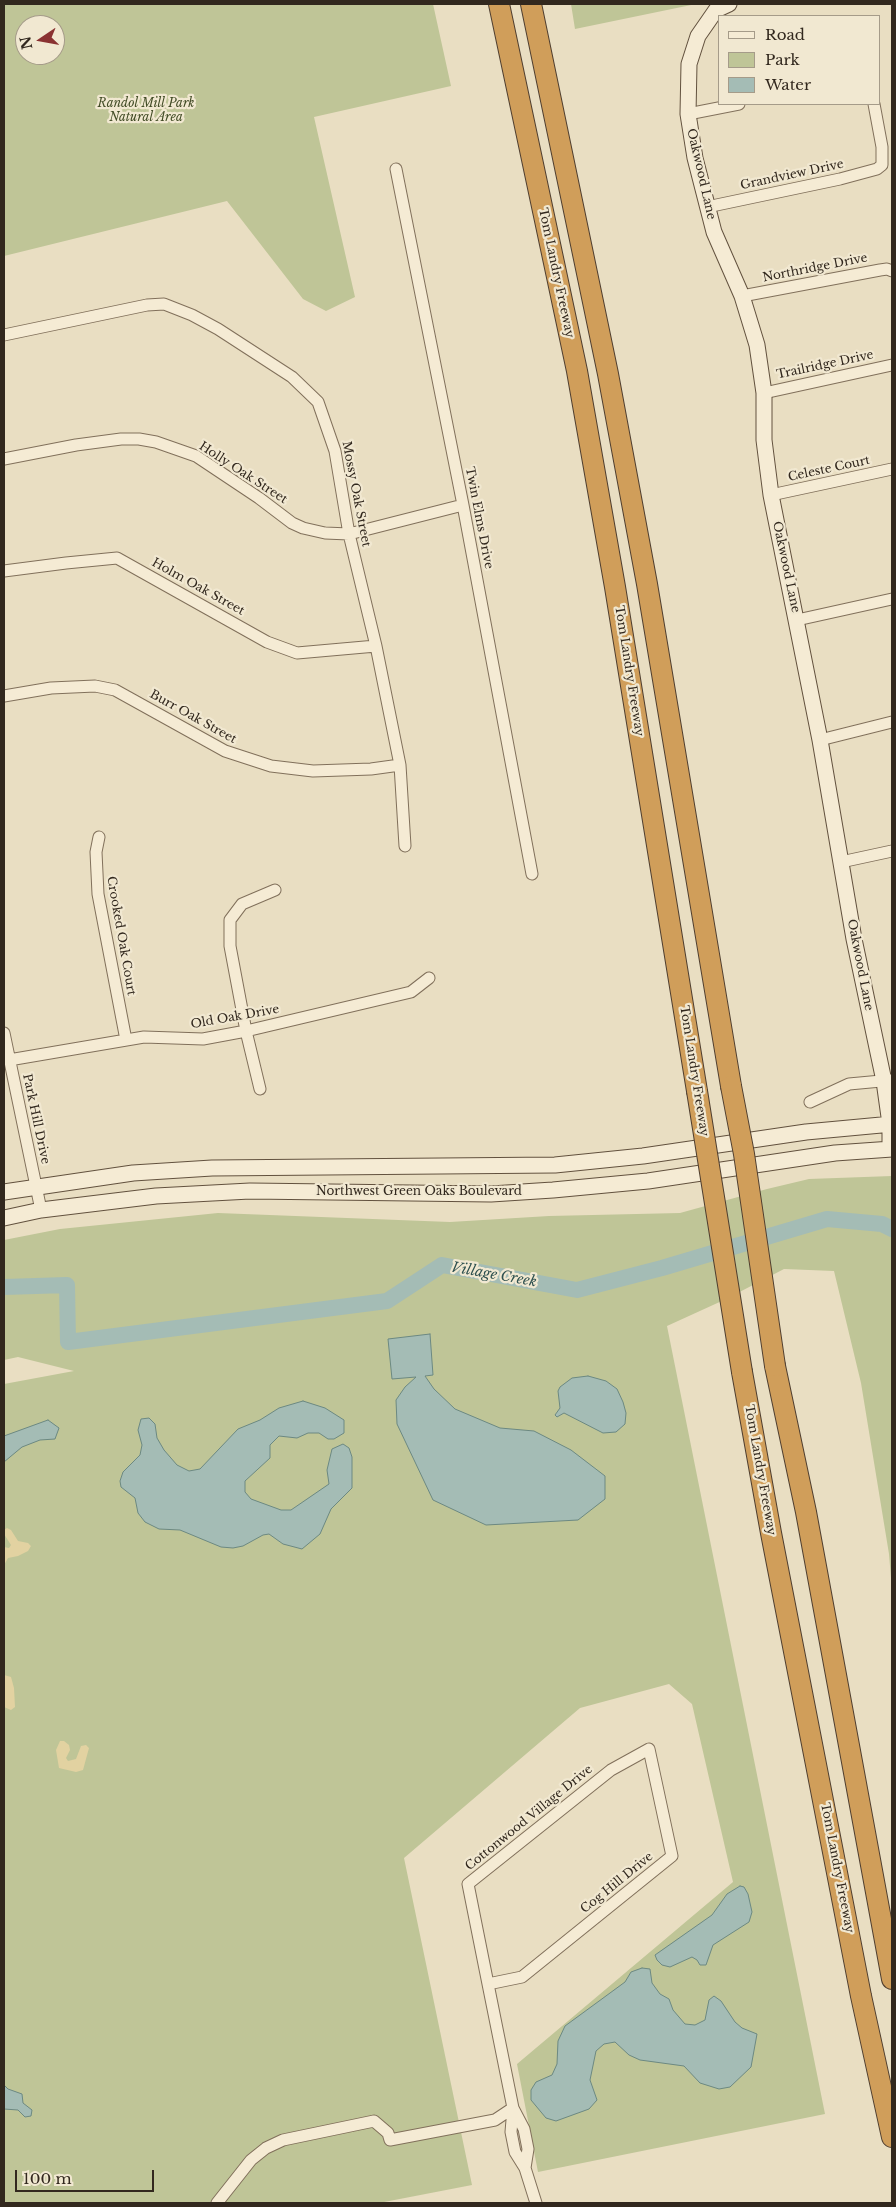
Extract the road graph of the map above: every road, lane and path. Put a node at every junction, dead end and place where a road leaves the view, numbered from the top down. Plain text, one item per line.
1 (499, 4) edge
2 (531, 4) edge
3 (729, 4) edge
4 (734, 105) edge
5 (874, 105) edge
6 (688, 114) junction
7 (396, 169) dead end
8 (707, 207) junction
9 (892, 271) edge
10 (742, 296) junction
11 (4, 335) edge
12 (892, 365) edge
13 (764, 393) junction
14 (4, 459) edge
15 (892, 470) edge
16 (771, 495) junction
17 (463, 505) junction
18 (349, 534) junction
19 (4, 571) edge
20 (892, 598) edge
21 (796, 620) junction
22 (376, 646) junction
23 (4, 696) edge
24 (892, 722) edge
25 (820, 740) junction
26 (400, 765) junction
27 (99, 836) dead end
28 (405, 846) dead end
29 (892, 850) edge
30 (841, 862) junction
31 (532, 874) dead end
32 (275, 890) dead end
33 (429, 978) dead end
34 (246, 1031) junction
35 (4, 1033) edge
36 (126, 1040) junction
37 (10, 1060) junction
38 (888, 1081) edge
39 (260, 1088) dead end
40 (810, 1102) dead end
41 (891, 1124) edge
42 (891, 1149) edge
43 (35, 1186) junction
44 (4, 1192) edge
45 (41, 1210) junction
46 (4, 1218) edge
47 (649, 1749) joint
48 (892, 1979) edge
49 (488, 1984) junction
50 (513, 2108) junction
51 (892, 2137) edge
52 (217, 2203) edge
53 (536, 2203) edge

1 - 51 highway, Tom Landry Freeway, bridge
2 - 48 highway, bridge
3 - 6 main road, Oakwood Lane
4 - 6 street
5 - 8 street, Grandview Drive
6 - 8 main road, Oakwood Lane
7 - 17 street, Twin Elms Drive
8 - 10 main road, Oakwood Lane
9 - 10 street, Northridge Drive
10 - 13 main road, Oakwood Lane
11 - 18 street, Mossy Oak Street
12 - 13 street, Trailridge Drive
13 - 16 main road, Oakwood Lane
14 - 18 street, Holly Oak Street
15 - 16 street, Celeste Court
16 - 21 main road, Oakwood Lane
17 - 18 street, Holly Oak Street
17 - 31 street, Twin Elms Drive
18 - 22 street, Mossy Oak Street
19 - 22 street, Holm Oak Street
20 - 21 street
21 - 25 main road, Oakwood Lane
22 - 26 street, Mossy Oak Street
23 - 26 street, Burr Oak Street
24 - 25 street
25 - 30 main road, Oakwood Lane
26 - 28 street, Mossy Oak Street
27 - 36 street, Crooked Oak Court
29 - 30 street
30 - 38 main road, Oakwood Lane
32 - 34 street
33 - 34 street, Old Oak Drive
34 - 36 street, Old Oak Drive
34 - 39 street
35 - 37 street, Park Hill Drive
36 - 37 street, Old Oak Drive
37 - 43 street, Park Hill Drive
38 - 40 street
38 - 41 main road, Oakwood Lane
41 - 42 main road, Oakwood Lane
41 - 43 main road, Northwest Green Oaks Boulevard
42 - 45 main road, Northwest Green Oaks Boulevard
43 - 44 main road, Northwest Green Oaks Boulevard
43 - 45 street, Park Hill Drive
45 - 46 main road, Northwest Green Oaks Boulevard
47 - 49 street, Cottonwood Village Drive
47 - 49 street, Cog Hill Drive
49 - 50 street, Cottonwood Village Drive
50 - 52 street
50 - 53 street, Cottonwood Village Drive

